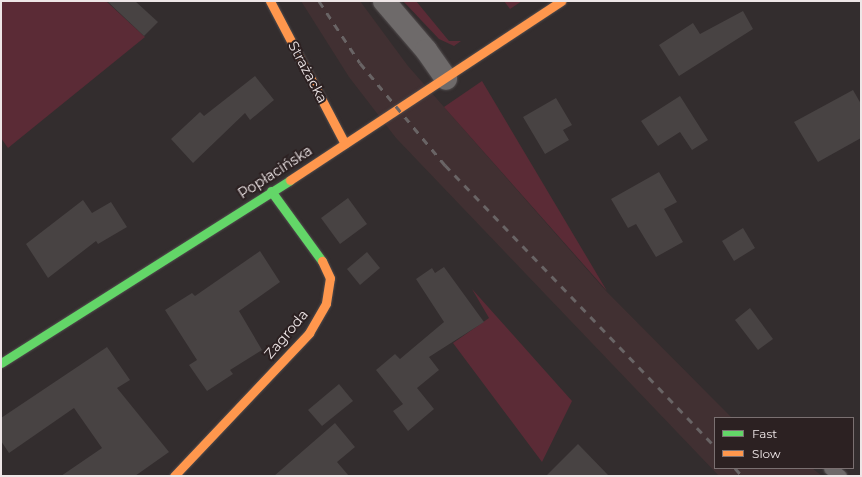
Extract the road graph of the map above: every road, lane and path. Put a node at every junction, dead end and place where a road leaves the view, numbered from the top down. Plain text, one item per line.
1 (270, 1) edge
2 (384, 1) edge
3 (561, 1) edge
4 (446, 79) junction
5 (345, 144) junction
6 (272, 191) junction
7 (1, 363) edge
8 (831, 469) edge
9 (174, 476) edge
10 (840, 476) edge

1 - 5 street, Strażacka
2 - 4 street
3 - 4 street, Popłacińska
4 - 5 street, Popłacińska
5 - 6 street, Popłacińska
6 - 7 street, Popłacińska
6 - 9 street, Zagroda
8 - 10 lane

